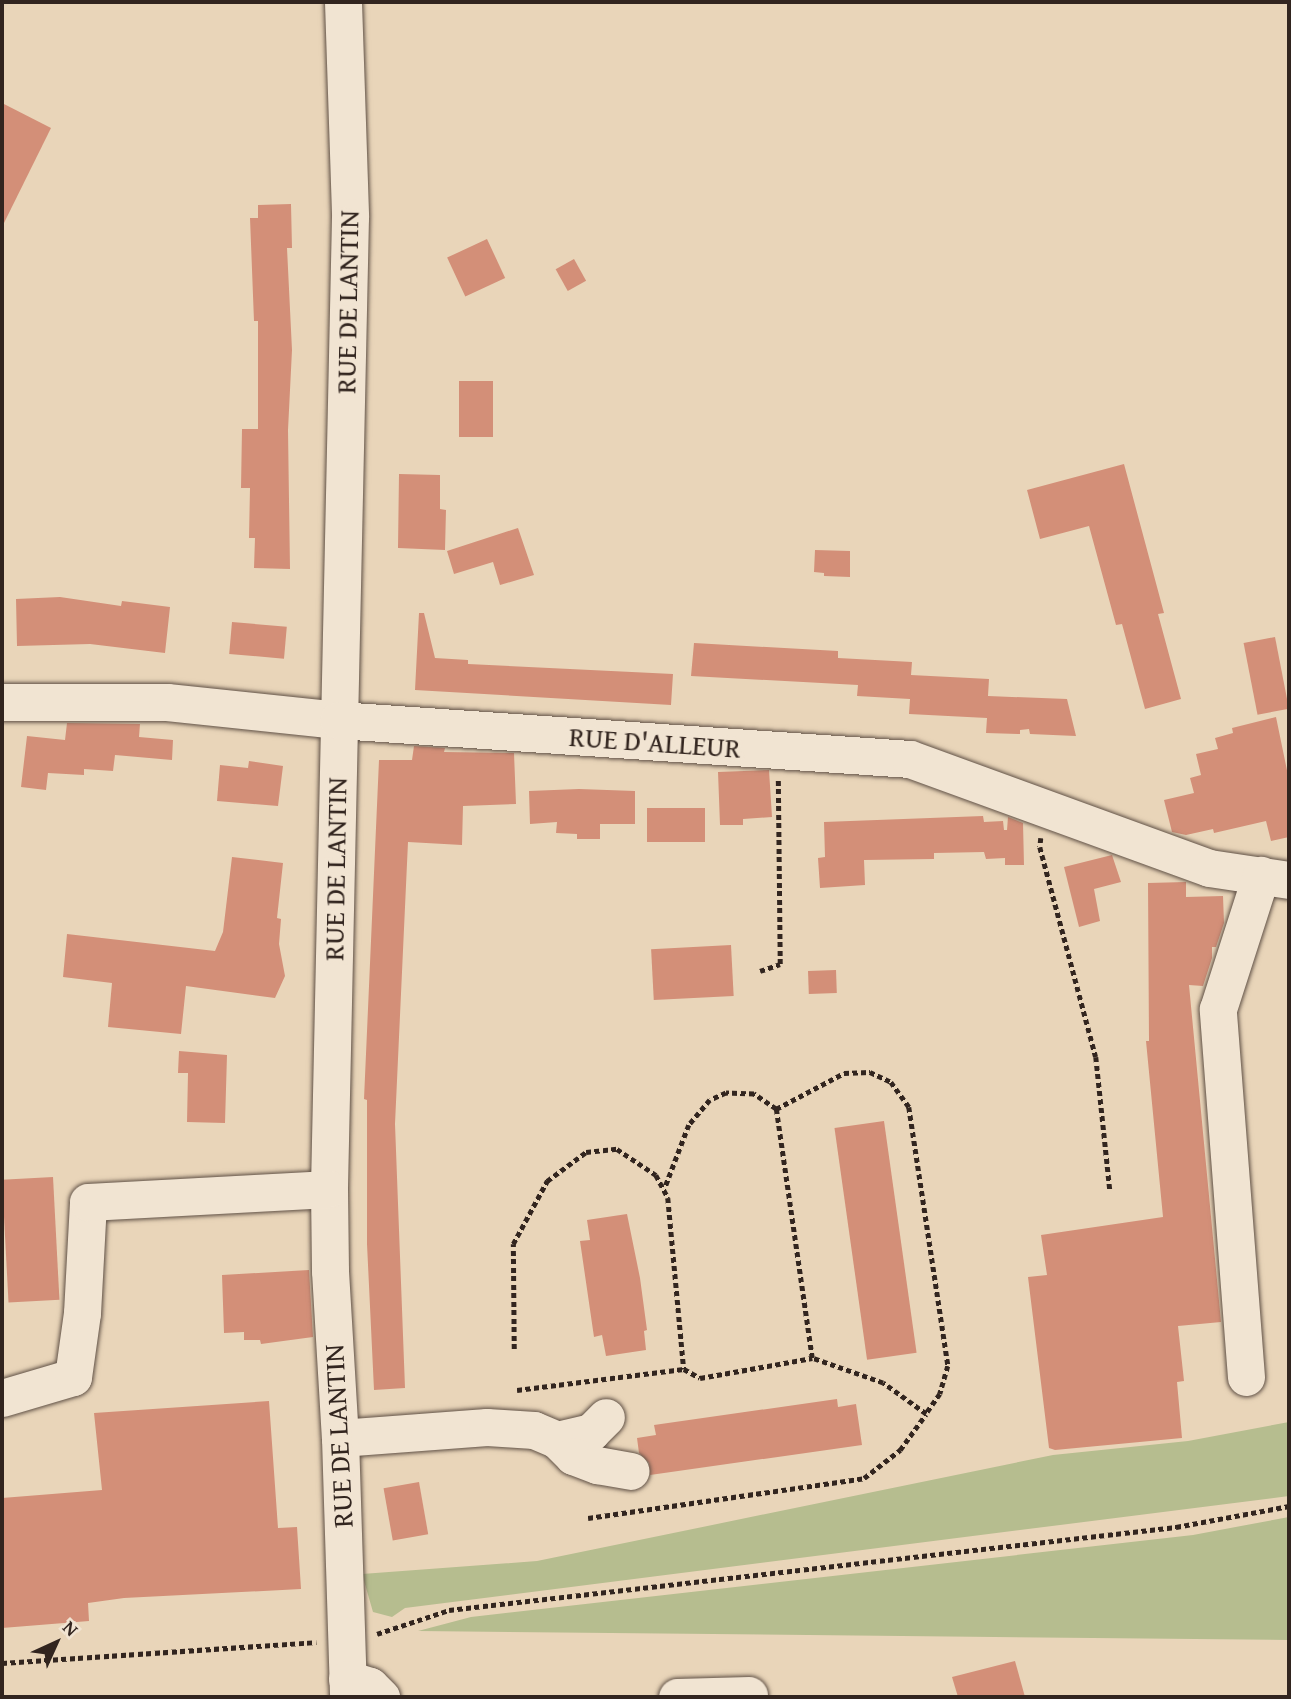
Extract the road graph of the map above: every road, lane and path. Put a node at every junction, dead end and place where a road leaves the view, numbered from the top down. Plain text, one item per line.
1 (343, 2) edge
2 (2, 702) edge
3 (338, 720) junction
4 (778, 750) junction
5 (1045, 806) junction
6 (1275, 877) edge
7 (760, 971) dead end
8 (776, 1110) junction
9 (665, 1188) junction
10 (329, 1189) junction
11 (1110, 1191) dead end
12 (514, 1349) dead end
13 (812, 1359) junction
14 (684, 1369) junction
15 (1246, 1377) dead end
16 (517, 1390) dead end
17 (2, 1398) edge
18 (926, 1414) junction
19 (606, 1417) dead end
20 (340, 1438) junction
21 (557, 1440) junction
22 (630, 1471) dead end
23 (1289, 1506) edge
24 (588, 1518) dead end
25 (346, 1639) junction
26 (2, 1663) edge
27 (348, 1688) edge
28 (749, 1695) dead end
29 (381, 1697) edge
30 (677, 1697) edge

1 - 3 street, RUE DE LANTIN
2 - 3 street, RUE D'ALLEUR
3 - 4 street, RUE D'ALLEUR
3 - 10 street, RUE DE LANTIN
4 - 5 street, RUE D'ALLEUR
4 - 7 path
5 - 6 street, RUE D'ALLEUR
5 - 11 path
6 - 15 street
8 - 9 path
8 - 13 path
8 - 18 path
9 - 12 path
9 - 14 path
10 - 17 street
10 - 20 street, RUE DE LANTIN
13 - 14 path
13 - 18 path
14 - 16 path
18 - 24 path
19 - 21 street
20 - 21 street
20 - 25 street, RUE DE LANTIN
21 - 22 street
23 - 25 path
25 - 26 path
25 - 27 street, RUE DE LANTIN
27 - 29 street, RUE DE LANTIN
28 - 30 street

